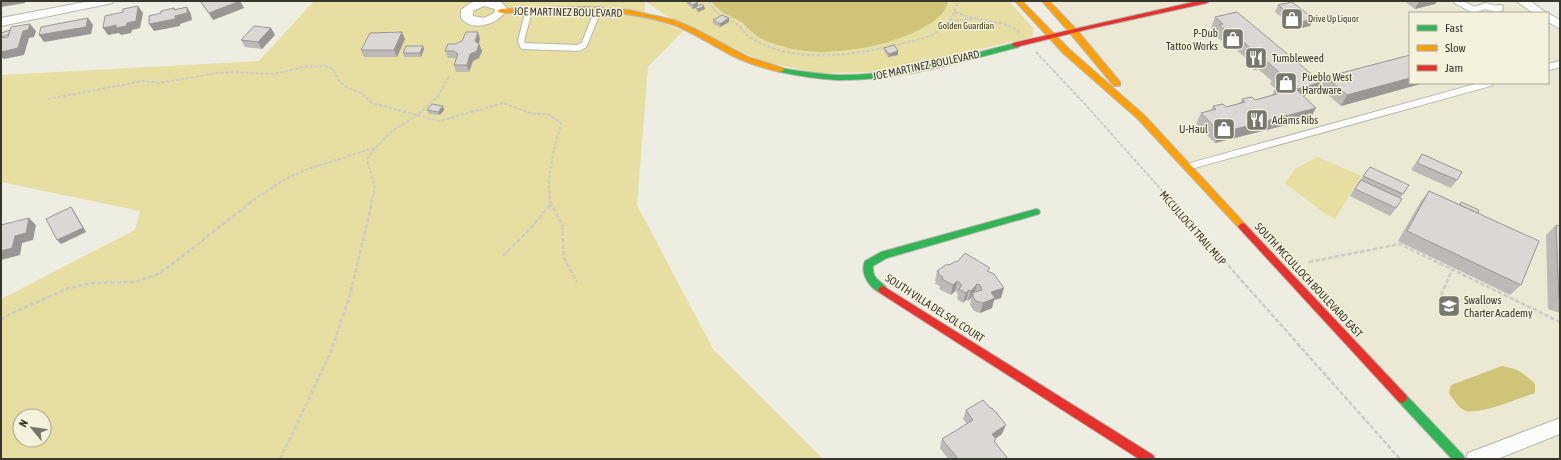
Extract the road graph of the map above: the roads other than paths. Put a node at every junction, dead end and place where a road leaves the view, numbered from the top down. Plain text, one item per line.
1 (108, 1) edge
2 (1018, 1) edge
3 (1045, 1) edge
4 (1207, 1) edge
5 (1457, 1) edge
6 (1522, 1) edge
7 (1500, 8) dead end
8 (529, 10) junction
9 (598, 10) junction
10 (500, 11) dead end
11 (1539, 12) edge
12 (1549, 18) edge
13 (1, 22) edge
14 (1560, 25) edge
15 (1073, 31) junction
16 (1050, 36) junction
17 (1560, 64) edge
18 (1549, 67) edge
19 (1486, 84) edge
20 (1141, 117) junction
21 (1187, 167) junction
22 (1036, 212) dead end
23 (1560, 426) edge
24 (1149, 459) edge
25 (1459, 459) edge
26 (1475, 459) edge

1 - 13 street
2 - 16 street, SOUTH MCCULLOCH BOULEVARD EAST
3 - 15 street, SOUTH MCCULLOCH BOULEVARD EAST
4 - 15 street, JOE MARTINEZ BOULEVARD
5 - 7 lane
6 - 11 street
8 - 9 street, JOE MARTINEZ BOULEVARD
8 - 9 lane
8 - 10 street, JOE MARTINEZ BOULEVARD
9 - 16 street, JOE MARTINEZ BOULEVARD
12 - 14 street
15 - 16 street, JOE MARTINEZ BOULEVARD
15 - 20 street, SOUTH MCCULLOCH BOULEVARD EAST
16 - 20 street, SOUTH MCCULLOCH BOULEVARD EAST
17 - 18 lane
19 - 21 lane
20 - 21 street, SOUTH MCCULLOCH BOULEVARD EAST
21 - 25 street, SOUTH MCCULLOCH BOULEVARD EAST
22 - 24 street, SOUTH VILLA DEL SOL COURT
23 - 26 street

